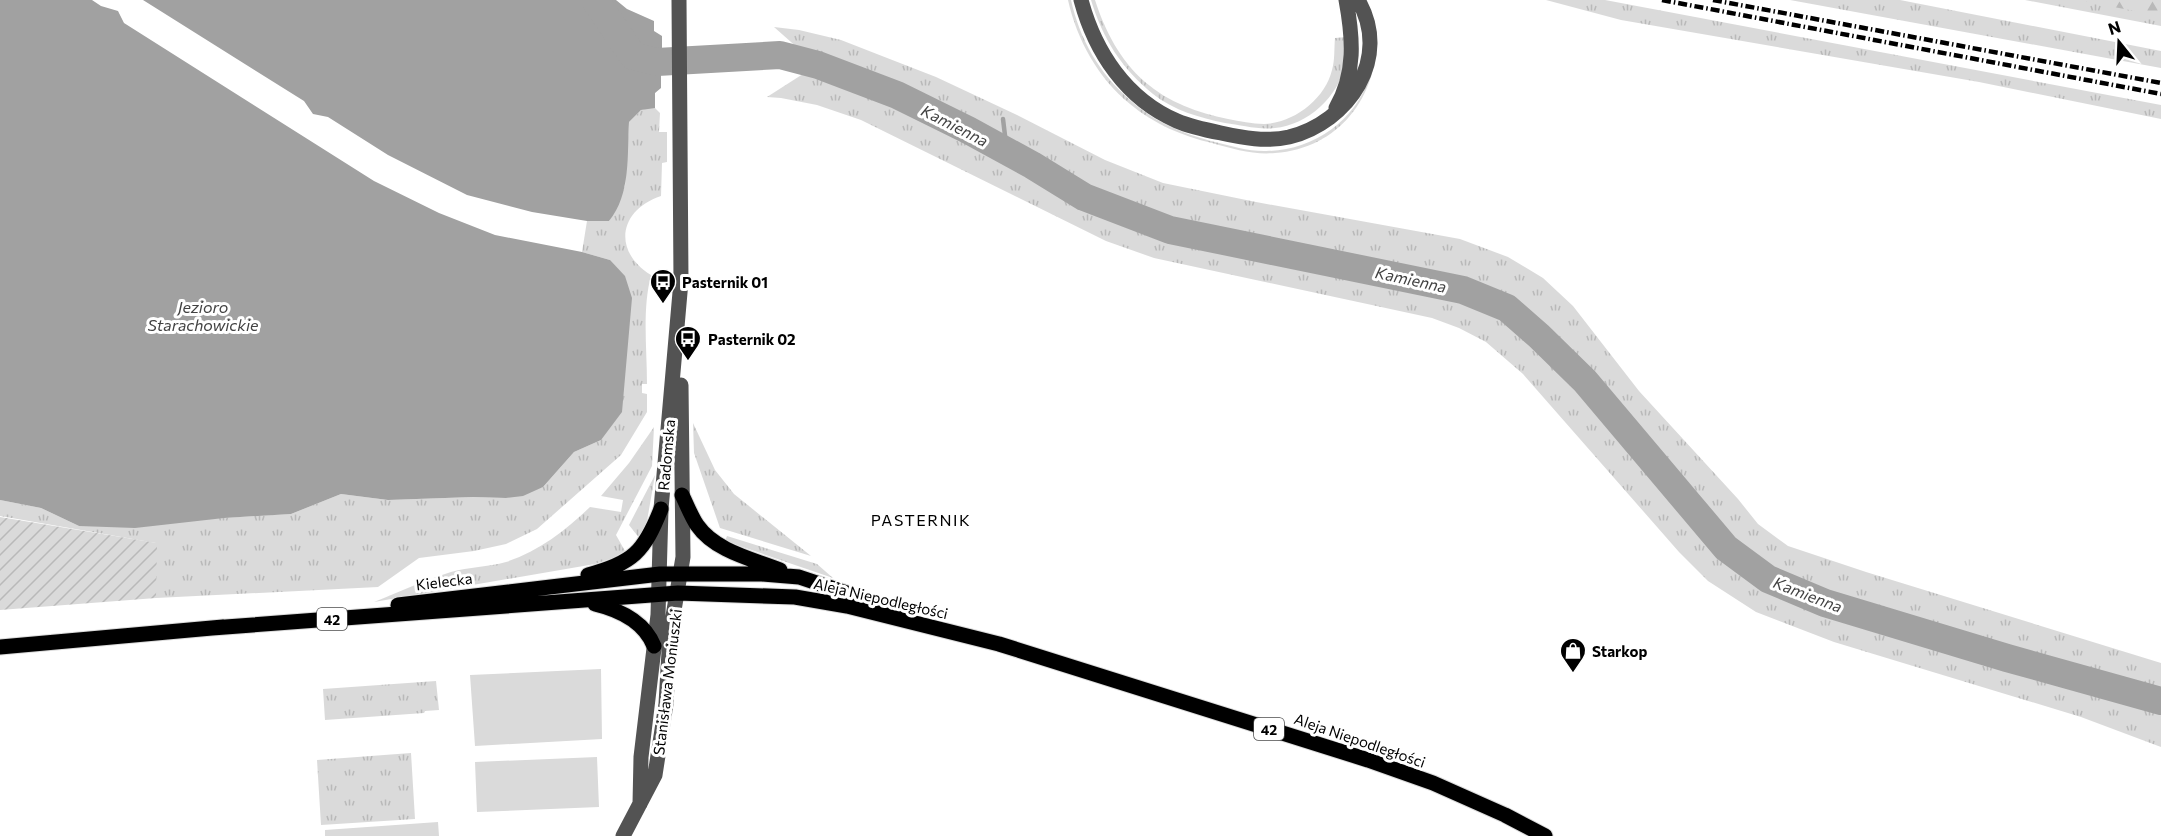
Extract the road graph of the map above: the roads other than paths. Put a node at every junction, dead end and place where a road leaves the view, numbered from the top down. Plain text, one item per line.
1 (679, 0) edge
2 (1081, 0) edge
3 (1346, 0) edge
4 (1358, 0) edge
5 (1329, 117) junction
6 (679, 316) junction
7 (682, 495) junction
8 (661, 510) junction
9 (660, 574) junction
10 (680, 574) junction
11 (799, 577) junction
12 (542, 588) junction
13 (678, 593) junction
14 (660, 594) junction
15 (584, 601) junction
16 (212, 628) junction
17 (986, 640) junction
18 (654, 646) junction
19 (0, 647) edge
20 (640, 804) junction
21 (623, 836) edge
22 (1545, 836) edge

1 - 6 street, Radomska
2 - 5 street
3 - 5 street
4 - 5 street
6 - 7 street, Radomska
6 - 8 street, Radomska
7 - 10 street, Radomska
7 - 11 main road
8 - 9 street, Radomska
8 - 12 main road
9 - 10 main road, Kielecka / 42
9 - 12 main road, Kielecka / 42
9 - 14 street, Radomska
10 - 11 main road, Aleja Niepodległości / 42
10 - 13 street, Radomska
11 - 17 main road, Aleja Niepodległości / 42
12 - 16 main road, Kielecka / 42
13 - 14 main road, Aleja Niepodległości / 42
13 - 17 main road, Aleja Niepodległości / 42
13 - 20 street, Stanisława Moniuszki
14 - 15 main road, Kielecka / 42
14 - 18 street, Stanisława Moniuszki
15 - 16 main road, Kielecka / 42
15 - 18 main road
16 - 19 main road, Kielecka / 42
17 - 22 main road, Aleja Niepodległości / 42
18 - 20 street, Stanisława Moniuszki
20 - 21 street, Stanisława Moniuszki

